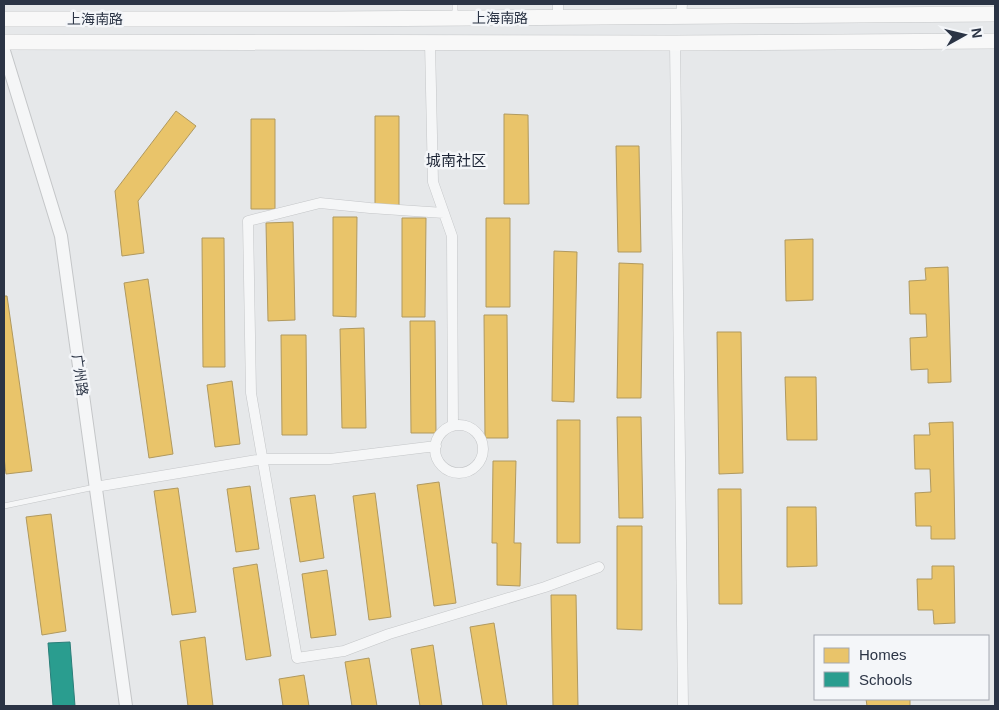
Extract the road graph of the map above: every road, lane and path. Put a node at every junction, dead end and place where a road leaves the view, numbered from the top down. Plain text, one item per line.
1 (681, 10) edge
2 (455, 11) edge
3 (558, 11) edge
4 (995, 14) edge
5 (4, 19) edge
6 (995, 41) edge
7 (4, 42) edge
8 (430, 43) junction
9 (675, 43) junction
10 (4, 51) edge
11 (444, 212) junction
12 (453, 426) junction
13 (436, 446) junction
14 (263, 459) junction
15 (95, 487) junction
16 (4, 506) edge
17 (599, 567) dead end
18 (126, 706) edge
19 (683, 706) edge

1 - 3 main road, 上海南路
1 - 4 main road, 上海南路
2 - 3 main road, 上海南路
2 - 5 main road, 上海南路
6 - 9 main road, 上海南路
7 - 8 main road, 上海南路
8 - 9 main road, 上海南路
8 - 11 street
9 - 19 street
10 - 15 street, 广州路
11 - 12 street
11 - 14 street
12 - 13 street
12 - 13 street
13 - 14 street
14 - 15 street
14 - 17 street
15 - 16 lane
15 - 18 street, 广州路

